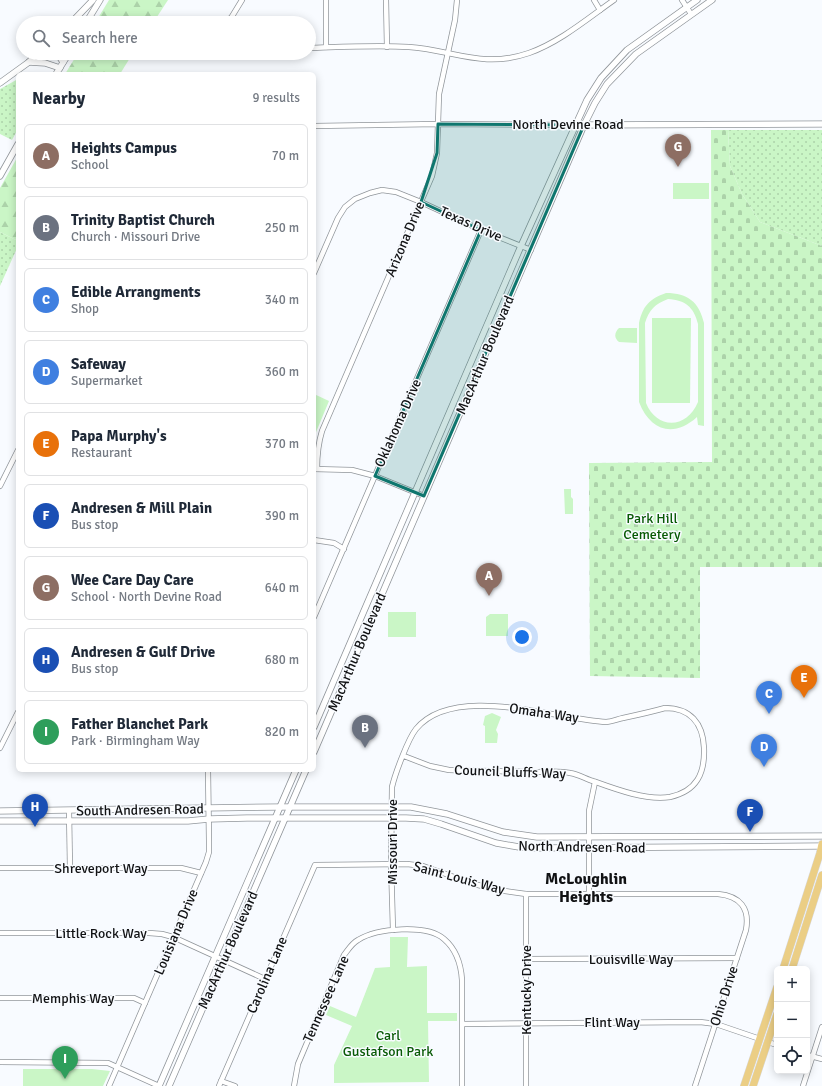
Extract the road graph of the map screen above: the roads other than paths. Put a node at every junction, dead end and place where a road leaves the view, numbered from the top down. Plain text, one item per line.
1 (93, 0) edge
2 (100, 0) edge
3 (242, 0) edge
4 (326, 0) edge
5 (386, 0) edge
6 (457, 0) edge
7 (594, 0) edge
8 (614, 0) edge
9 (682, 0) edge
10 (697, 0) edge
11 (712, 0) edge
12 (687, 7) junction
13 (600, 10) junction
14 (691, 14) junction
15 (78, 16) edge
16 (90, 16) edge
17 (232, 16) edge
18 (326, 47) junction
19 (387, 47) junction
20 (316, 48) edge
21 (448, 54) junction
22 (29, 62) joint
23 (63, 62) edge
24 (60, 68) junction
25 (57, 72) edge
26 (0, 83) edge
27 (438, 124) junction
28 (575, 124) junction
29 (584, 124) junction
30 (822, 124) edge
31 (316, 126) edge
32 (16, 148) edge
33 (0, 176) edge
34 (421, 202) junction
35 (482, 230) junction
36 (522, 246) junction
37 (531, 250) junction
38 (316, 268) edge
39 (16, 454) edge
40 (316, 460) edge
41 (316, 469) edge
42 (375, 476) junction
43 (0, 486) edge
44 (415, 493) junction
45 (424, 496) junction
46 (316, 540) edge
47 (344, 549) junction
48 (316, 612) edge
49 (16, 716) edge
50 (316, 722) edge
51 (700, 726) joint
52 (316, 747) edge
53 (0, 748) edge
54 (404, 756) junction
55 (208, 772) edge
56 (295, 772) edge
57 (305, 772) edge
58 (595, 782) junction
59 (280, 807) junction
60 (290, 807) junction
61 (391, 807) junction
62 (209, 809) junction
63 (0, 811) edge
64 (69, 811) junction
65 (391, 817) junction
66 (276, 818) junction
67 (286, 818) junction
68 (209, 819) junction
69 (0, 821) edge
70 (69, 821) junction
71 (822, 836) edge
72 (590, 837) junction
73 (822, 845) edge
74 (589, 848) junction
75 (391, 863) junction
76 (314, 865) joint
77 (0, 868) edge
78 (70, 868) junction
79 (201, 873) junction
80 (822, 875) edge
81 (526, 894) junction
82 (589, 894) junction
83 (744, 906) joint
84 (393, 930) junction
85 (0, 933) edge
86 (173, 937) junction
87 (215, 957) junction
88 (737, 958) junction
89 (526, 959) junction
90 (223, 961) junction
91 (784, 966) edge
92 (793, 966) edge
93 (265, 979) junction
94 (774, 996) edge
95 (0, 998) edge
96 (145, 1003) junction
97 (526, 1023) junction
98 (774, 1023) edge
99 (463, 1024) junction
100 (716, 1024) junction
101 (822, 1027) edge
102 (760, 1039) junction
103 (768, 1042) junction
104 (774, 1044) edge
105 (810, 1056) edge
106 (813, 1056) junction
107 (822, 1059) edge
108 (0, 1062) edge
109 (118, 1067) junction
110 (221, 1080) junction
111 (109, 1086) edge
112 (159, 1086) edge
113 (169, 1086) edge
114 (219, 1086) edge
115 (235, 1086) edge
116 (294, 1086) edge
117 (462, 1086) edge
118 (526, 1086) edge
119 (695, 1086) edge
120 (744, 1086) edge
121 (754, 1086) edge
122 (803, 1086) edge

1 - 15 street
2 - 16 street
3 - 17 street
4 - 18 street
5 - 19 street
6 - 21 street, Arizona Drive
7 - 13 street
8 - 13 street
9 - 12 street
10 - 12 street, MacArthur Boulevard
11 - 14 street, MacArthur Boulevard
12 - 14 street
12 - 28 street, MacArthur Boulevard
13 - 21 street
14 - 29 street, MacArthur Boulevard
18 - 19 street
18 - 20 street
19 - 21 street
21 - 27 street, Arizona Drive
22 - 24 street
22 - 26 street
23 - 24 street
24 - 25 street
27 - 28 street, North Devine Road
27 - 31 street, North Devine Road
27 - 34 street, Arizona Drive
28 - 29 street, North Devine Road
28 - 36 street, MacArthur Boulevard
29 - 30 street, North Devine Road
29 - 37 street, MacArthur Boulevard
32 - 33 street
34 - 35 street, Texas Drive
34 - 38 street, Texas Drive
34 - 40 street, Arizona Drive
35 - 36 street, Texas Drive
35 - 42 street, Oklahoma Drive
36 - 37 street, Texas Drive
36 - 44 street, MacArthur Boulevard
37 - 45 street, MacArthur Boulevard
39 - 43 street
41 - 42 street
42 - 44 street
42 - 47 street, Oklahoma Drive
44 - 45 street
44 - 50 street, MacArthur Boulevard
45 - 52 street, MacArthur Boulevard
46 - 47 street
47 - 48 street, Oklahoma Drive
49 - 53 street
51 - 54 street, Omaha Way
51 - 58 street, Council Bluffs Way
54 - 58 street, Council Bluffs Way
54 - 61 street, Missouri Drive
55 - 62 street, Louisiana Drive
56 - 59 street, MacArthur Boulevard
57 - 60 street, MacArthur Boulevard
58 - 72 street
59 - 60 street, North Andresen Road
59 - 62 street, South Andresen Road
59 - 66 street, MacArthur Boulevard
60 - 61 street, North Andresen Road
60 - 67 street, MacArthur Boulevard
61 - 65 street, Missouri Drive
61 - 72 street, North Andresen Road
62 - 64 street, South Andresen Road
62 - 68 street, Louisiana Drive
63 - 64 street, South Andresen Road
64 - 70 street
65 - 67 street, North Andresen Road
65 - 74 street, North Andresen Road
65 - 75 street, Missouri Drive
66 - 67 street, North Andresen Road
66 - 68 street, South Andresen Road
66 - 87 street, MacArthur Boulevard
67 - 90 street, MacArthur Boulevard
68 - 70 street, South Andresen Road
68 - 79 street, Louisiana Drive
69 - 70 street, South Andresen Road
70 - 78 street
71 - 72 street, North Andresen Road
72 - 74 street
73 - 74 street, North Andresen Road
73 - 91 main road
74 - 82 street
75 - 76 street, Saint Louis Way
75 - 81 street, Saint Louis Way
75 - 84 street, Missouri Drive
76 - 93 street, Carolina Lane
77 - 78 street, Shreveport Way
78 - 79 street, Shreveport Way
79 - 86 street, Louisiana Drive
80 - 92 main road
81 - 82 street, Saint Louis Way
81 - 89 street, Kentucky Drive
82 - 83 street, Saint Louis Way
83 - 88 street, Ohio Drive
84 - 99 street, Tennessee Lane
84 - 116 street, Tennessee Lane
85 - 86 street, Little Rock Way
86 - 87 street, Little Rock Way
86 - 96 street, Louisiana Drive
87 - 90 street, Little Rock Way
87 - 112 street, MacArthur Boulevard
88 - 89 street, Louisville Way
88 - 100 street, Ohio Drive
89 - 97 street, Kentucky Drive
90 - 93 street, Little Rock Way
90 - 113 street, MacArthur Boulevard
93 - 110 street, Carolina Lane
94 - 102 main road
95 - 96 street, Memphis Way
96 - 109 street, Louisiana Drive
97 - 99 street, Flint Way
97 - 100 street, Flint Way
97 - 118 street, Kentucky Drive
98 - 103 main road
99 - 117 street, Tennessee Lane
100 - 102 street, Flint Way
100 - 119 street, Ohio Drive
101 - 106 street
102 - 120 main road
103 - 104 street
103 - 121 main road
105 - 106 street
106 - 107 street
106 - 122 street
108 - 109 street
109 - 111 street, Louisiana Drive
109 - 112 street
110 - 114 street, Carolina Lane
110 - 115 street

